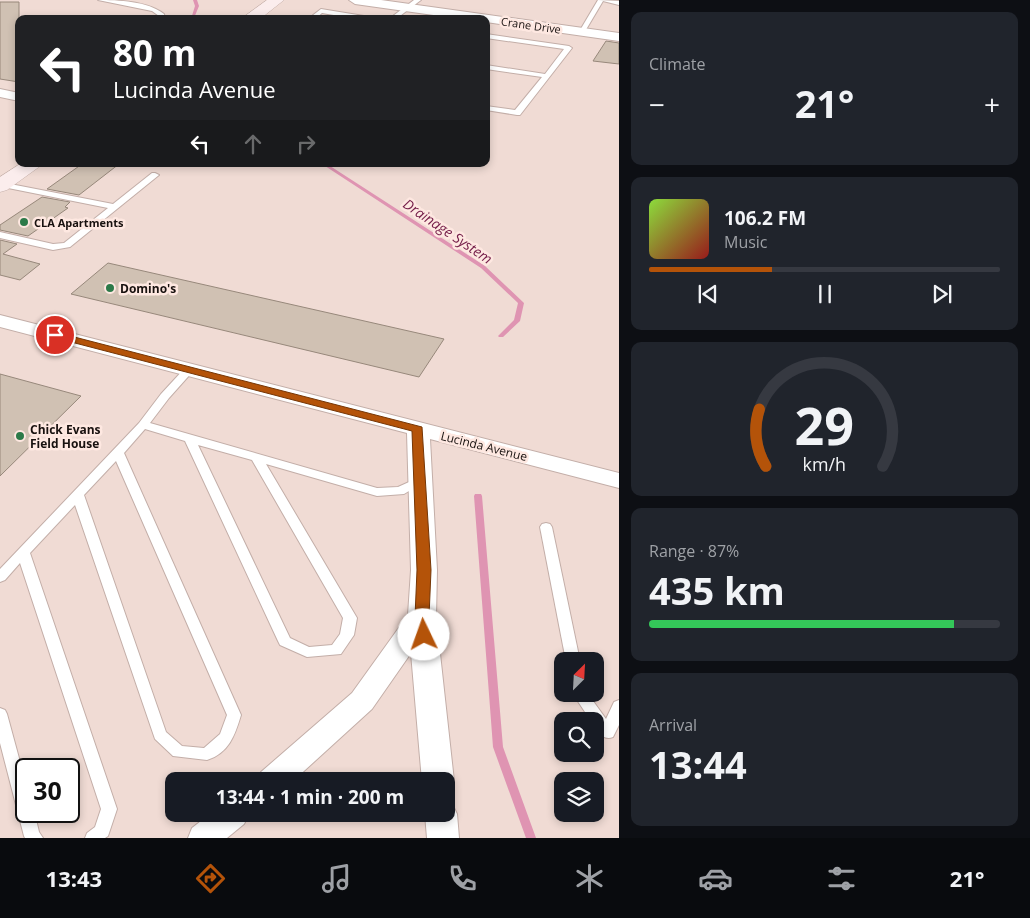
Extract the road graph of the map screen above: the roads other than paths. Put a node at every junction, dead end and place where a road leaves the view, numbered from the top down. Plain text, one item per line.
1 (101, 0) edge
2 (277, 0) edge
3 (355, 0) edge
4 (418, 0) edge
5 (601, 0) edge
6 (605, 0) edge
7 (619, 3) edge
8 (407, 7) junction
9 (162, 15) edge
10 (255, 15) edge
11 (316, 15) edge
12 (346, 15) edge
13 (397, 15) edge
14 (463, 15) edge
15 (490, 19) edge
16 (582, 32) junction
17 (490, 37) edge
18 (619, 37) edge
19 (490, 68) edge
20 (547, 76) junction
21 (0, 93) edge
22 (15, 96) edge
23 (490, 109) edge
24 (29, 167) edge
25 (155, 175) dead end
26 (2, 185) edge
27 (114, 207) junction
28 (0, 235) edge
29 (0, 321) edge
30 (190, 370) junction
31 (144, 426) junction
32 (418, 429) junction
33 (190, 439) junction
34 (118, 453) junction
35 (256, 457) junction
36 (619, 481) edge
37 (418, 482) junction
38 (78, 495) junction
39 (546, 527) dead end
40 (24, 552) junction
41 (0, 578) edge
42 (422, 617) junction
43 (571, 652) edge
44 (586, 702) edge
45 (619, 706) edge
46 (0, 714) edge
47 (282, 772) edge
48 (437, 772) edge
49 (223, 822) edge
50 (442, 822) edge
51 (35, 838) edge
52 (93, 838) edge
53 (204, 838) edge
54 (443, 838) edge

1 - 9 lane
2 - 10 main road
3 - 8 street, Crane Drive
4 - 8 lane
5 - 16 lane
6 - 7 lane
8 - 13 lane
8 - 14 street, Crane Drive
11 - 12 lane
15 - 16 street, Crane Drive
16 - 18 street, Crane Drive
17 - 20 lane
19 - 20 lane
20 - 23 lane
21 - 22 street
24 - 26 main road
25 - 27 lane
26 - 27 lane
27 - 28 lane
29 - 30 street, Lucinda Avenue
30 - 31 lane
30 - 32 street, Lucinda Avenue
31 - 33 lane
31 - 34 lane
32 - 36 street, Lucinda Avenue
32 - 37 street
33 - 35 lane
33 - 35 lane
34 - 38 lane
34 - 38 lane
35 - 37 lane
37 - 42 street
38 - 40 lane
39 - 43 lane
40 - 41 lane
40 - 52 lane
42 - 47 street
42 - 48 street
44 - 45 lane
46 - 51 lane
49 - 53 street
50 - 54 street

